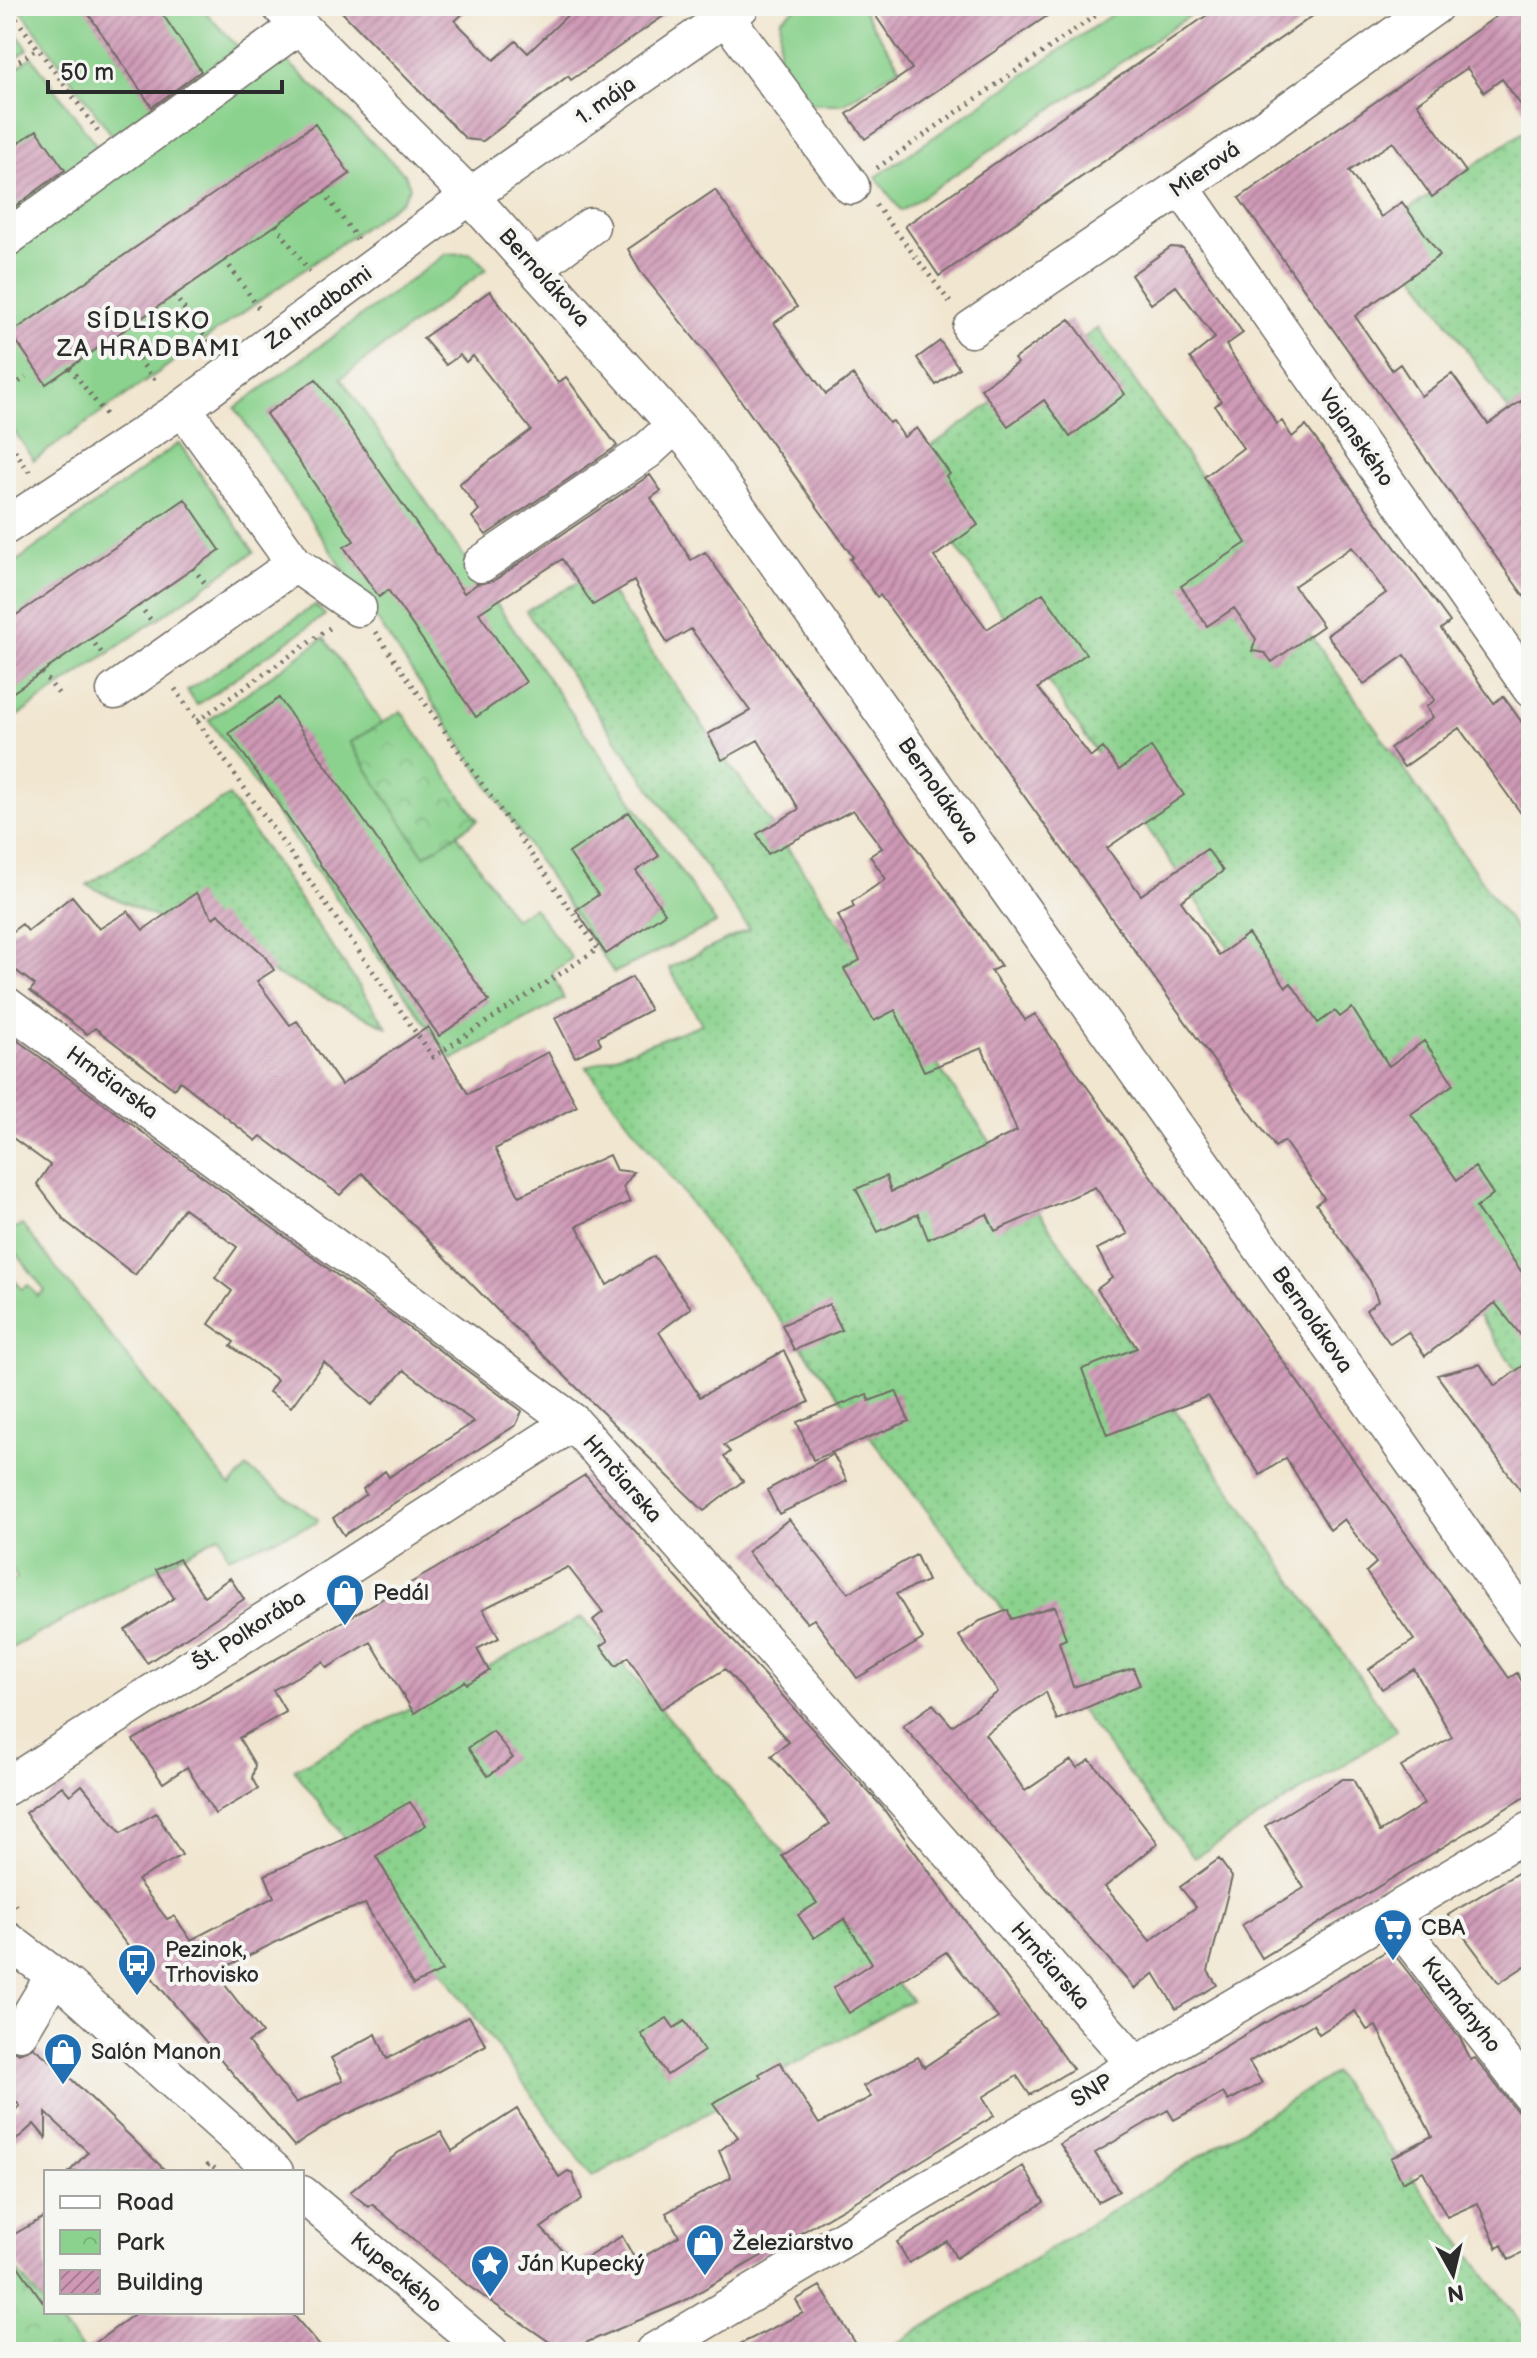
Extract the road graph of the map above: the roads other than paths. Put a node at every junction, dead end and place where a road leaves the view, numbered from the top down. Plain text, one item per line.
1 (1435, 6) edge
2 (733, 12) edge
3 (290, 16) edge
4 (851, 186) road end
5 (1181, 187) junction
6 (470, 196) junction
7 (591, 226) dead end
8 (6, 239) edge
9 (535, 268) junction
10 (971, 329) road end
11 (183, 408) junction
12 (675, 425) junction
13 (6, 526) edge
14 (295, 564) junction
15 (481, 564) dead end
16 (358, 608) road end
17 (113, 678) road end
18 (1531, 689) edge
19 (6, 1005) edge
20 (573, 1422) junction
21 (1531, 1629) edge
22 (6, 1787) edge
23 (1531, 1830) edge
24 (1391, 1915) junction
25 (7, 1940) edge
26 (54, 1975) junction
27 (20, 2032) dead end
28 (1136, 2065) junction
29 (1531, 2096) edge
30 (273, 2170) edge
31 (304, 2196) edge
32 (490, 2352) edge
33 (653, 2352) edge

1 - 5 street, Mierová
2 - 4 street
2 - 6 street, 1. mája
3 - 6 street, Bernolákova
3 - 8 street
5 - 10 street, Mierová
5 - 18 street, Vajanského
6 - 9 street, Bernolákova
6 - 11 street, Za hradbami
7 - 9 street
9 - 12 street, Bernolákova
11 - 13 street, Za hradbami
11 - 14 street
12 - 15 street
12 - 21 street, Bernolákova
14 - 16 street
14 - 17 street
19 - 20 street, Hrnčiarska
20 - 22 street, Št. Polkorába
20 - 28 street, Hrnčiarska
23 - 24 street, SNP
24 - 28 street, SNP
24 - 29 street, Kuzmányho
25 - 26 street
26 - 27 street
26 - 30 street
28 - 33 street, SNP
31 - 32 street, Kupeckého

